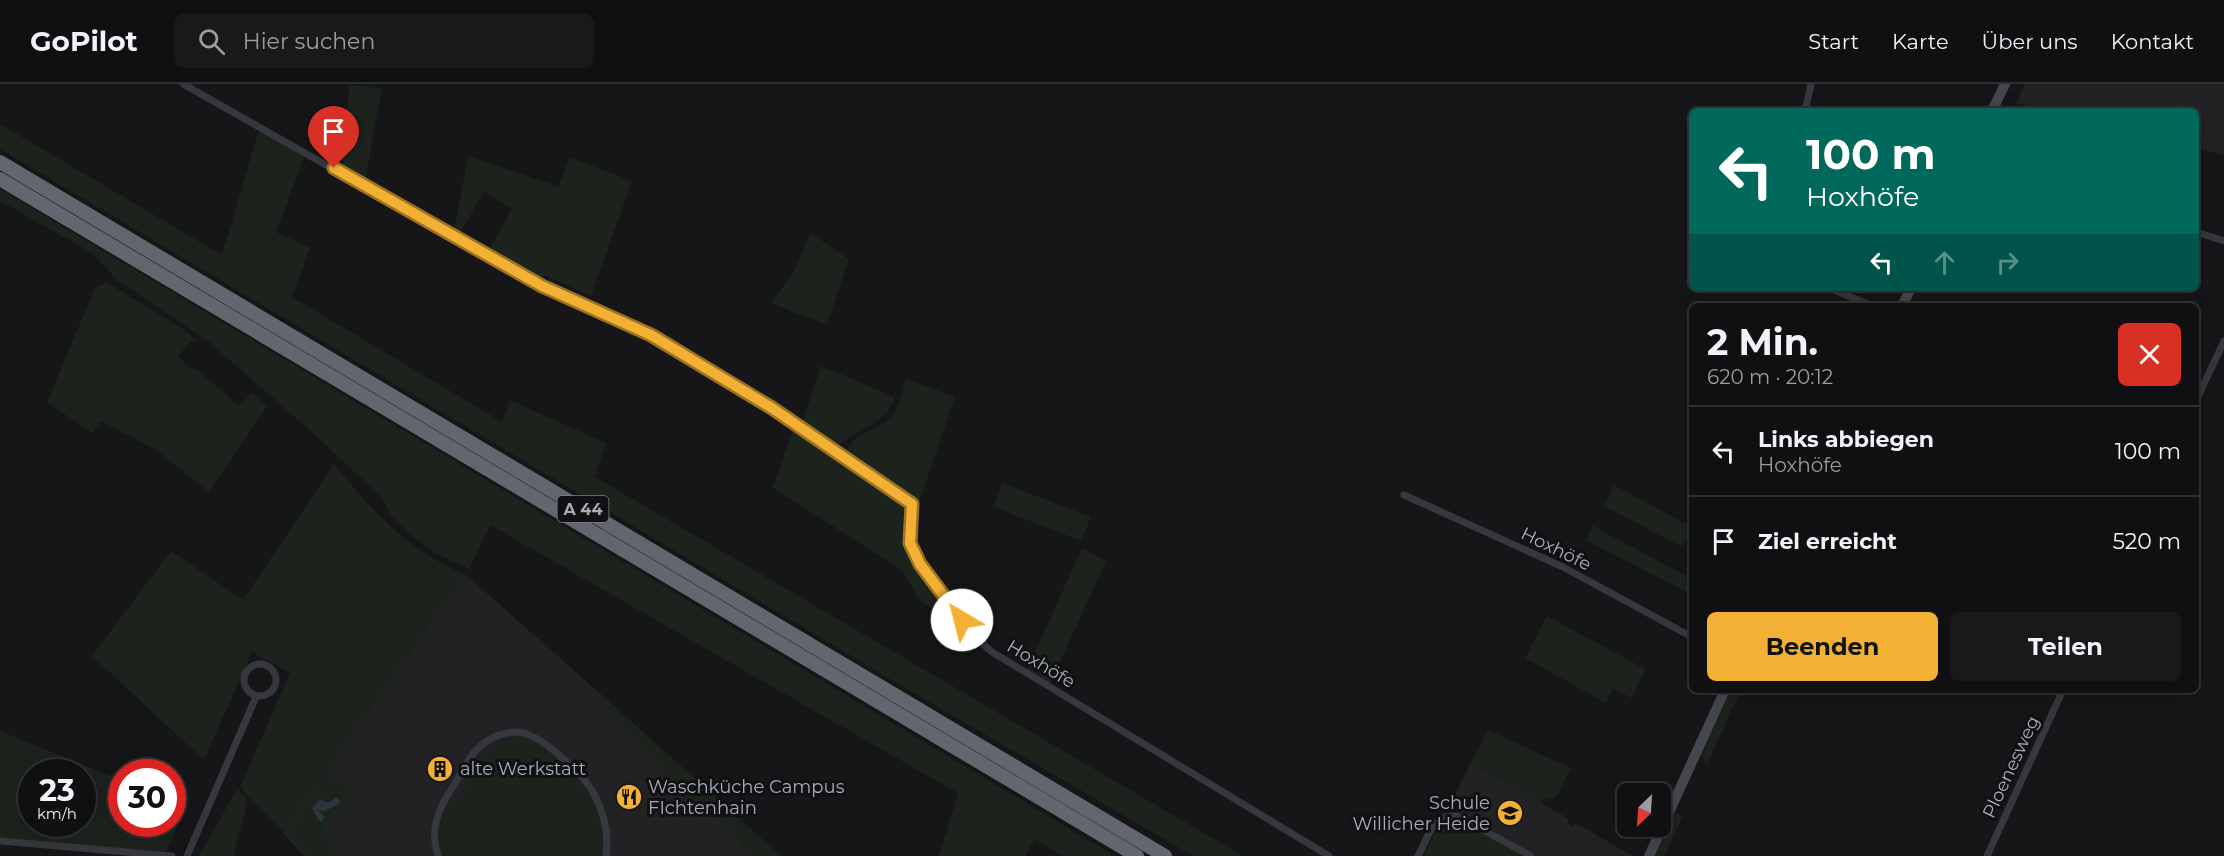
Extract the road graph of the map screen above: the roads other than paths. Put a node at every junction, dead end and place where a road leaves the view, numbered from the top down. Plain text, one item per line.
1 (183, 84) edge
2 (1811, 84) edge
3 (2005, 84) edge
4 (1806, 108) edge
5 (1993, 108) edge
6 (0, 162) edge
7 (0, 179) edge
8 (2199, 233) edge
9 (2224, 242) edge
10 (1837, 291) edge
11 (1865, 303) edge
12 (2224, 341) edge
13 (2199, 395) edge
14 (1404, 495) dead end
15 (1689, 635) edge
16 (1724, 693) edge
17 (2062, 693) edge
18 (256, 697) junction
19 (0, 841) edge
20 (172, 856) edge
21 (187, 856) edge
22 (438, 856) edge
23 (606, 856) edge
24 (1137, 856) edge
25 (1165, 856) edge
26 (1329, 856) edge
27 (1418, 856) edge
28 (1531, 856) edge
29 (1649, 856) edge
30 (1987, 856) edge

1 - 26 street, Hoxhöfe
2 - 4 street
3 - 5 main road
6 - 25 highway, A 44
7 - 24 highway, A 44
8 - 9 street
10 - 11 street
12 - 13 street
14 - 15 street, Hoxhöfe
16 - 29 main road
17 - 30 street, Ploenesweg
18 - 18 street
18 - 21 street
19 - 20 street
22 - 23 street
27 - 28 street

